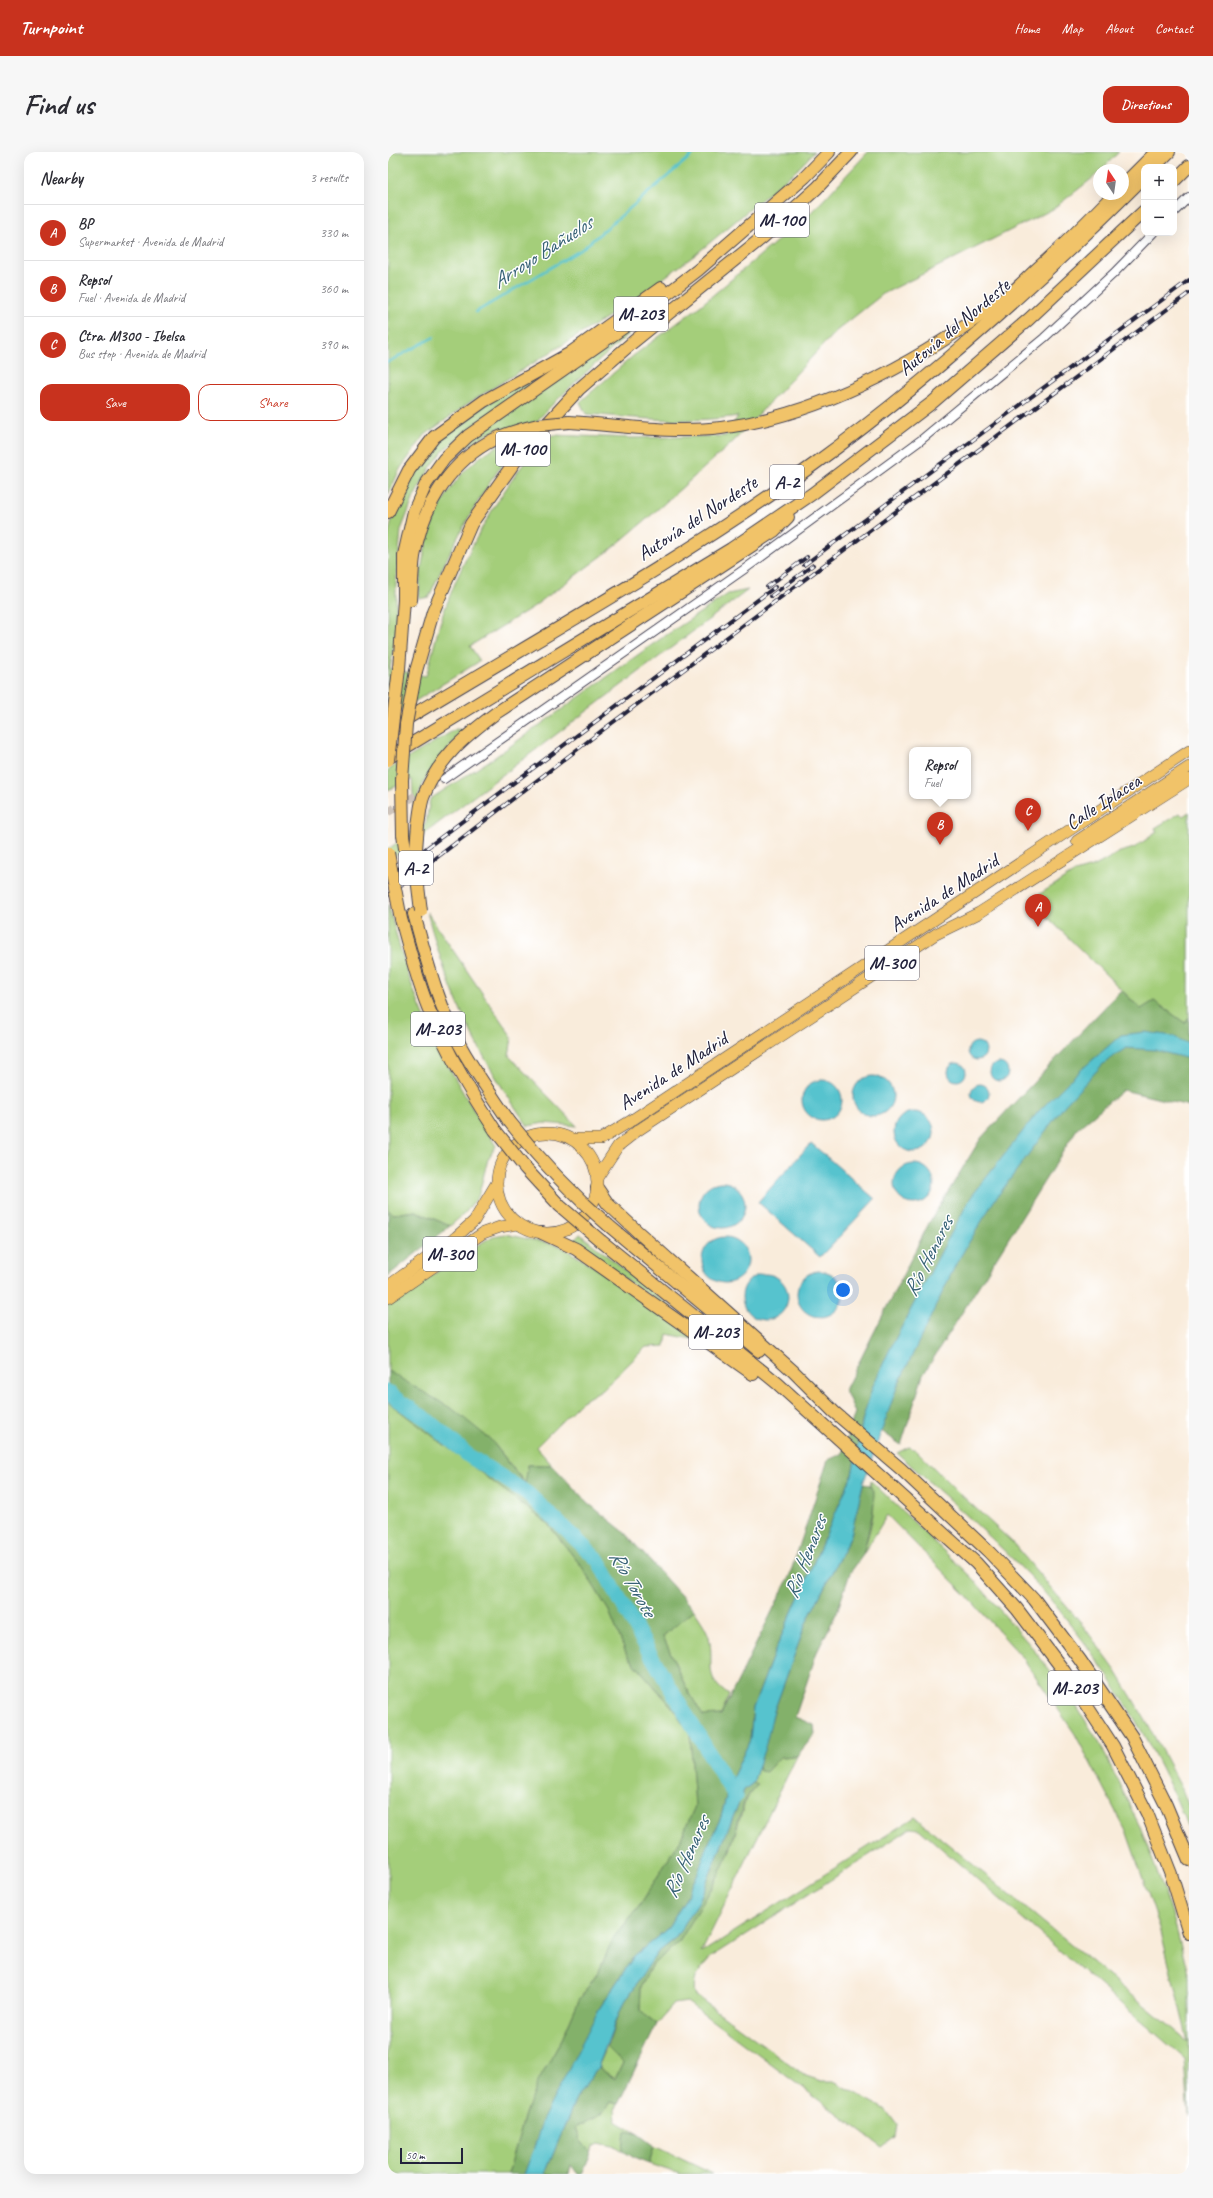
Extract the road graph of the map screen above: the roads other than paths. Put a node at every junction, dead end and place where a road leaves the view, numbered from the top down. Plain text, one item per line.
1 (829, 152) edge
2 (851, 152) edge
3 (1156, 152) edge
4 (1169, 152) edge
5 (1157, 164) edge
6 (1189, 166) edge
7 (1177, 178) edge
8 (1129, 179) edge
9 (1141, 180) edge
10 (1189, 196) edge
11 (1108, 200) edge
12 (1177, 209) edge
13 (1141, 213) edge
14 (751, 225) junction
15 (1150, 236) edge
16 (812, 494) junction
17 (388, 512) edge
18 (399, 670) junction
19 (388, 730) edge
20 (1189, 751) edge
21 (388, 759) edge
22 (1189, 767) edge
23 (444, 779) tunnel mouth
24 (1189, 779) edge
25 (388, 853) edge
26 (418, 913) junction
27 (936, 934) junction
28 (572, 1139) junction
29 (597, 1183) junction
30 (496, 1184) junction
31 (518, 1224) junction
32 (542, 1233) junction
33 (388, 1286) edge
34 (388, 1298) edge
35 (830, 1408) junction
36 (810, 1416) junction
37 (1189, 1860) edge
38 (1189, 1933) edge

1 - 14 highway, M-100
2 - 26 highway, M-100, bridge
3 - 8 highway
4 - 5 highway
6 - 7 highway
9 - 19 highway, Autovía del Nordeste / A-2
10 - 12 street
11 - 18 highway, bridge
13 - 16 highway, A-2
14 - 17 highway
14 - 18 highway, M-203
15 - 23 street
16 - 21 highway, A-2
16 - 26 highway, A-2, bridge
18 - 21 highway, M-203, bridge
20 - 28 main road, Avenida de Madrid / M-300
22 - 27 main road, Calle Iplacea
24 - 27 main road, Avenida de Madrid / M-300
25 - 36 highway, M-203, bridge
26 - 35 highway, M-203, bridge
27 - 29 main road, Avenida de Madrid / M-300
28 - 29 main road, M-300
28 - 30 main road, M-300
29 - 32 main road, M-300
29 - 35 highway, M-203
30 - 31 main road, M-300
30 - 33 main road, M-300
31 - 32 main road, M-300
31 - 34 main road, M-300
32 - 36 highway
35 - 37 highway, M-203
36 - 38 highway, M-203

